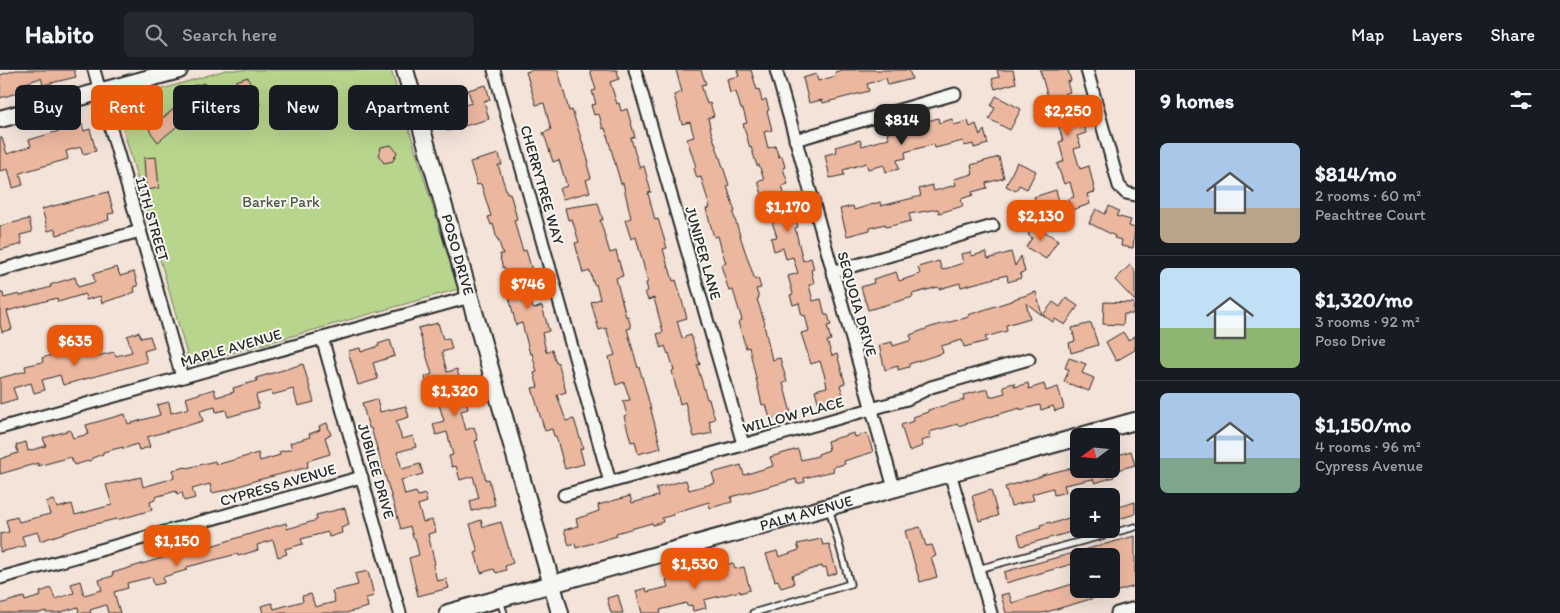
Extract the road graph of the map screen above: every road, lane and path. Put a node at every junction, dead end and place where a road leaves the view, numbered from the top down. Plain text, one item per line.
1 (94, 70) edge
2 (179, 70) edge
3 (405, 70) edge
4 (494, 70) edge
5 (635, 70) edge
6 (776, 70) edge
7 (1086, 70) edge
8 (98, 85) edge
9 (125, 85) edge
10 (91, 94) edge
11 (955, 94) dead end
12 (0, 119) edge
13 (111, 130) edge
14 (795, 140) junction
15 (1135, 195) edge
16 (993, 226) dead end
17 (140, 231) junction
18 (0, 270) edge
19 (832, 272) junction
20 (470, 297) junction
21 (322, 338) junction
22 (1029, 359) dead end
23 (182, 377) junction
24 (872, 408) junction
25 (1135, 421) edge
26 (0, 428) edge
27 (1111, 428) edge
28 (1070, 440) edge
29 (742, 444) junction
30 (950, 473) junction
31 (362, 477) junction
32 (610, 482) junction
33 (894, 488) junction
34 (564, 494) dead end
35 (828, 506) junction
36 (1135, 527) edge
37 (978, 569) junction
38 (0, 578) edge
39 (552, 584) junction
40 (502, 606) edge
41 (1135, 608) edge
42 (400, 613) edge
43 (448, 613) edge
44 (560, 613) edge
45 (753, 613) edge
46 (991, 613) edge
47 (1117, 613) edge

1 - 8 street, 11TH STREET
2 - 9 main road
3 - 20 main road, POSO DRIVE
4 - 32 street, CHERRYTREE WAY
5 - 29 street, JUNIPER LANE
6 - 14 street, SEQUOIA DRIVE
7 - 15 street
10 - 12 main road
11 - 14 street
13 - 17 street, 11TH STREET
14 - 19 street, SEQUOIA DRIVE
16 - 19 street
17 - 18 street
17 - 23 street, 11TH STREET
19 - 24 street, SEQUOIA DRIVE
20 - 21 street, MAPLE AVENUE
20 - 39 main road, POSO DRIVE
21 - 23 street, MAPLE AVENUE
21 - 31 street, JUBILEE DRIVE
22 - 24 street, WILLOW PLACE
23 - 26 street, MAPLE AVENUE
24 - 29 street, WILLOW PLACE
24 - 33 street, SEQUOIA DRIVE
25 - 27 main road, PALM AVENUE
28 - 30 main road, PALM AVENUE
29 - 32 street, WILLOW PLACE
30 - 33 main road, PALM AVENUE
30 - 37 street
31 - 38 street, CYPRESS AVENUE
31 - 42 street, JUBILEE DRIVE
32 - 34 street, WILLOW PLACE
33 - 35 main road, PALM AVENUE
35 - 39 main road, PALM AVENUE
35 - 45 lane
36 - 37 lane
37 - 46 street
39 - 40 main road, PALM AVENUE
39 - 44 main road, POSO DRIVE
40 - 43 main road, PALM AVENUE
41 - 47 street

